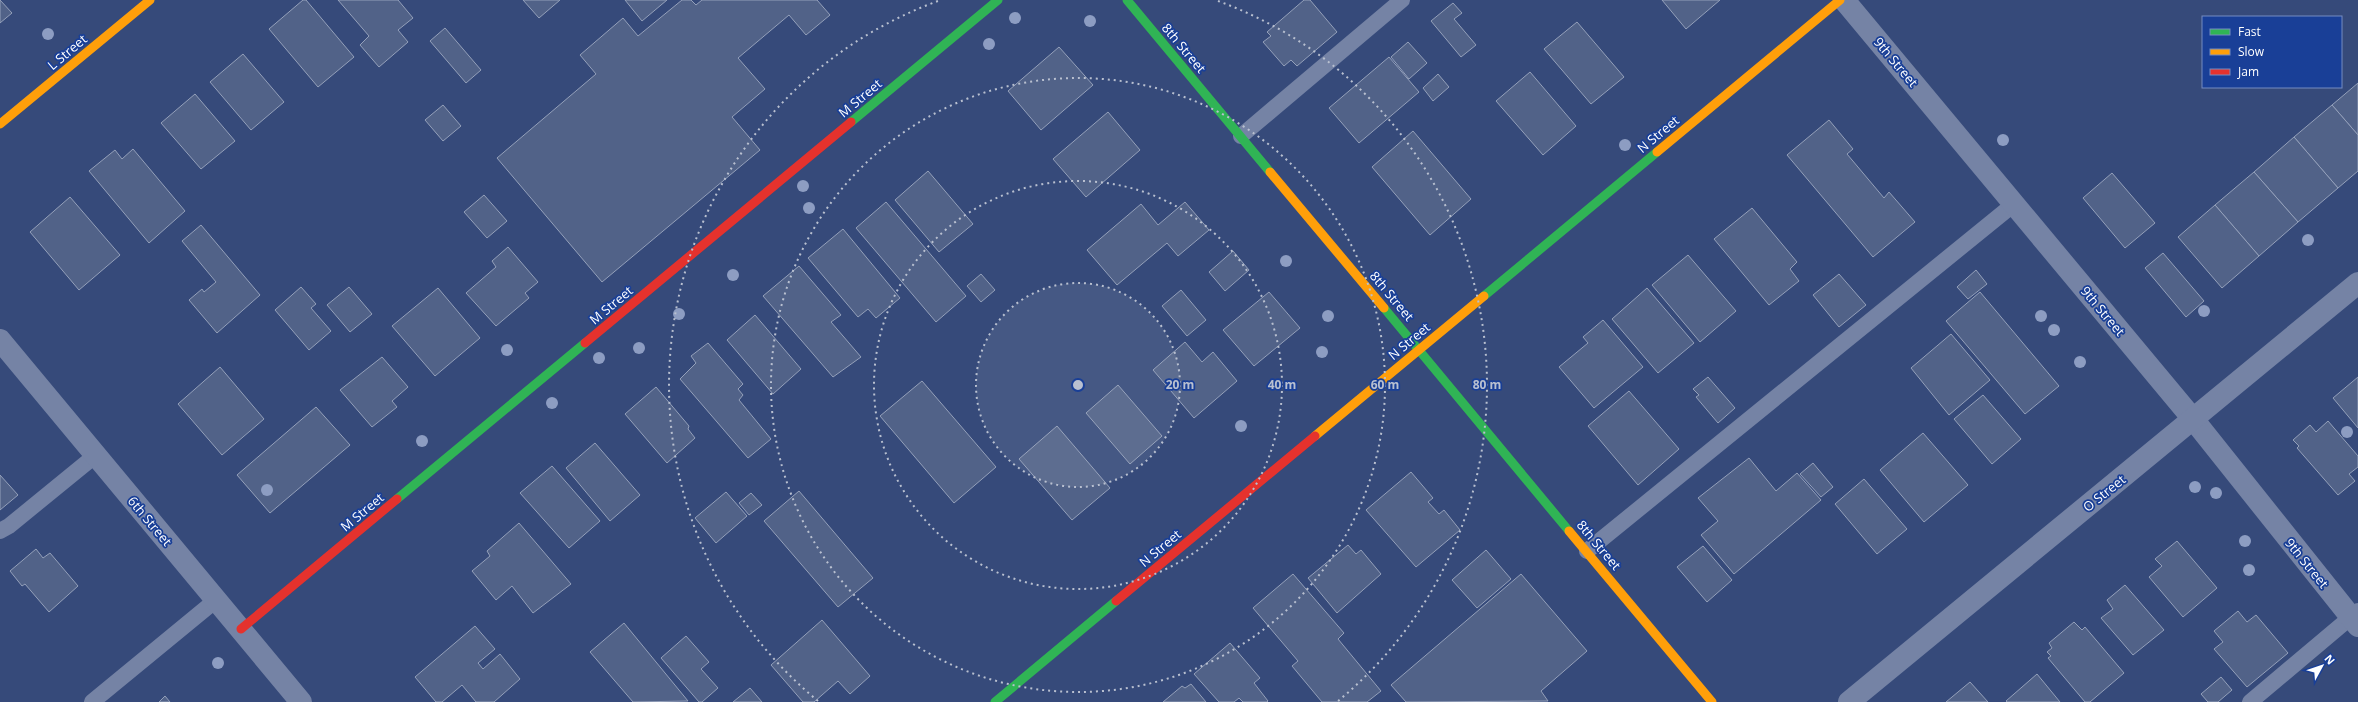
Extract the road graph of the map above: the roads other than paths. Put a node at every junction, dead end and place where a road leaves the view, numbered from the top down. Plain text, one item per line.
1 (150, 0) edge
2 (998, 0) edge
3 (1127, 0) edge
4 (1402, 0) edge
5 (1840, 0) edge
6 (1844, 0) edge
7 (0, 124) edge
8 (1241, 136) junction
9 (2014, 204) junction
10 (2358, 283) edge
11 (0, 340) edge
12 (1419, 350) junction
13 (2193, 419) junction
14 (96, 456) junction
15 (0, 531) edge
16 (1587, 551) junction
17 (216, 600) junction
18 (2356, 618) edge
19 (241, 630) junction
20 (92, 702) edge
21 (301, 702) edge
22 (995, 702) edge
23 (1712, 702) edge
24 (1849, 702) edge
25 (2250, 702) edge

1 - 7 street, L Street
2 - 19 street, M Street
3 - 8 street, 8th Street
4 - 8 lane
5 - 12 street, N Street
6 - 9 street, 9th Street
8 - 12 street, 8th Street
9 - 13 street, 9th Street
9 - 16 lane
10 - 13 street, O Street
11 - 14 street, 6th Street
12 - 16 street, 8th Street
12 - 22 street, N Street
13 - 18 street, 9th Street
13 - 24 street, O Street
14 - 15 lane
14 - 17 street, 6th Street
16 - 23 street, 8th Street
17 - 19 street, 6th Street
17 - 20 lane
18 - 25 lane
19 - 21 street, 6th Street

